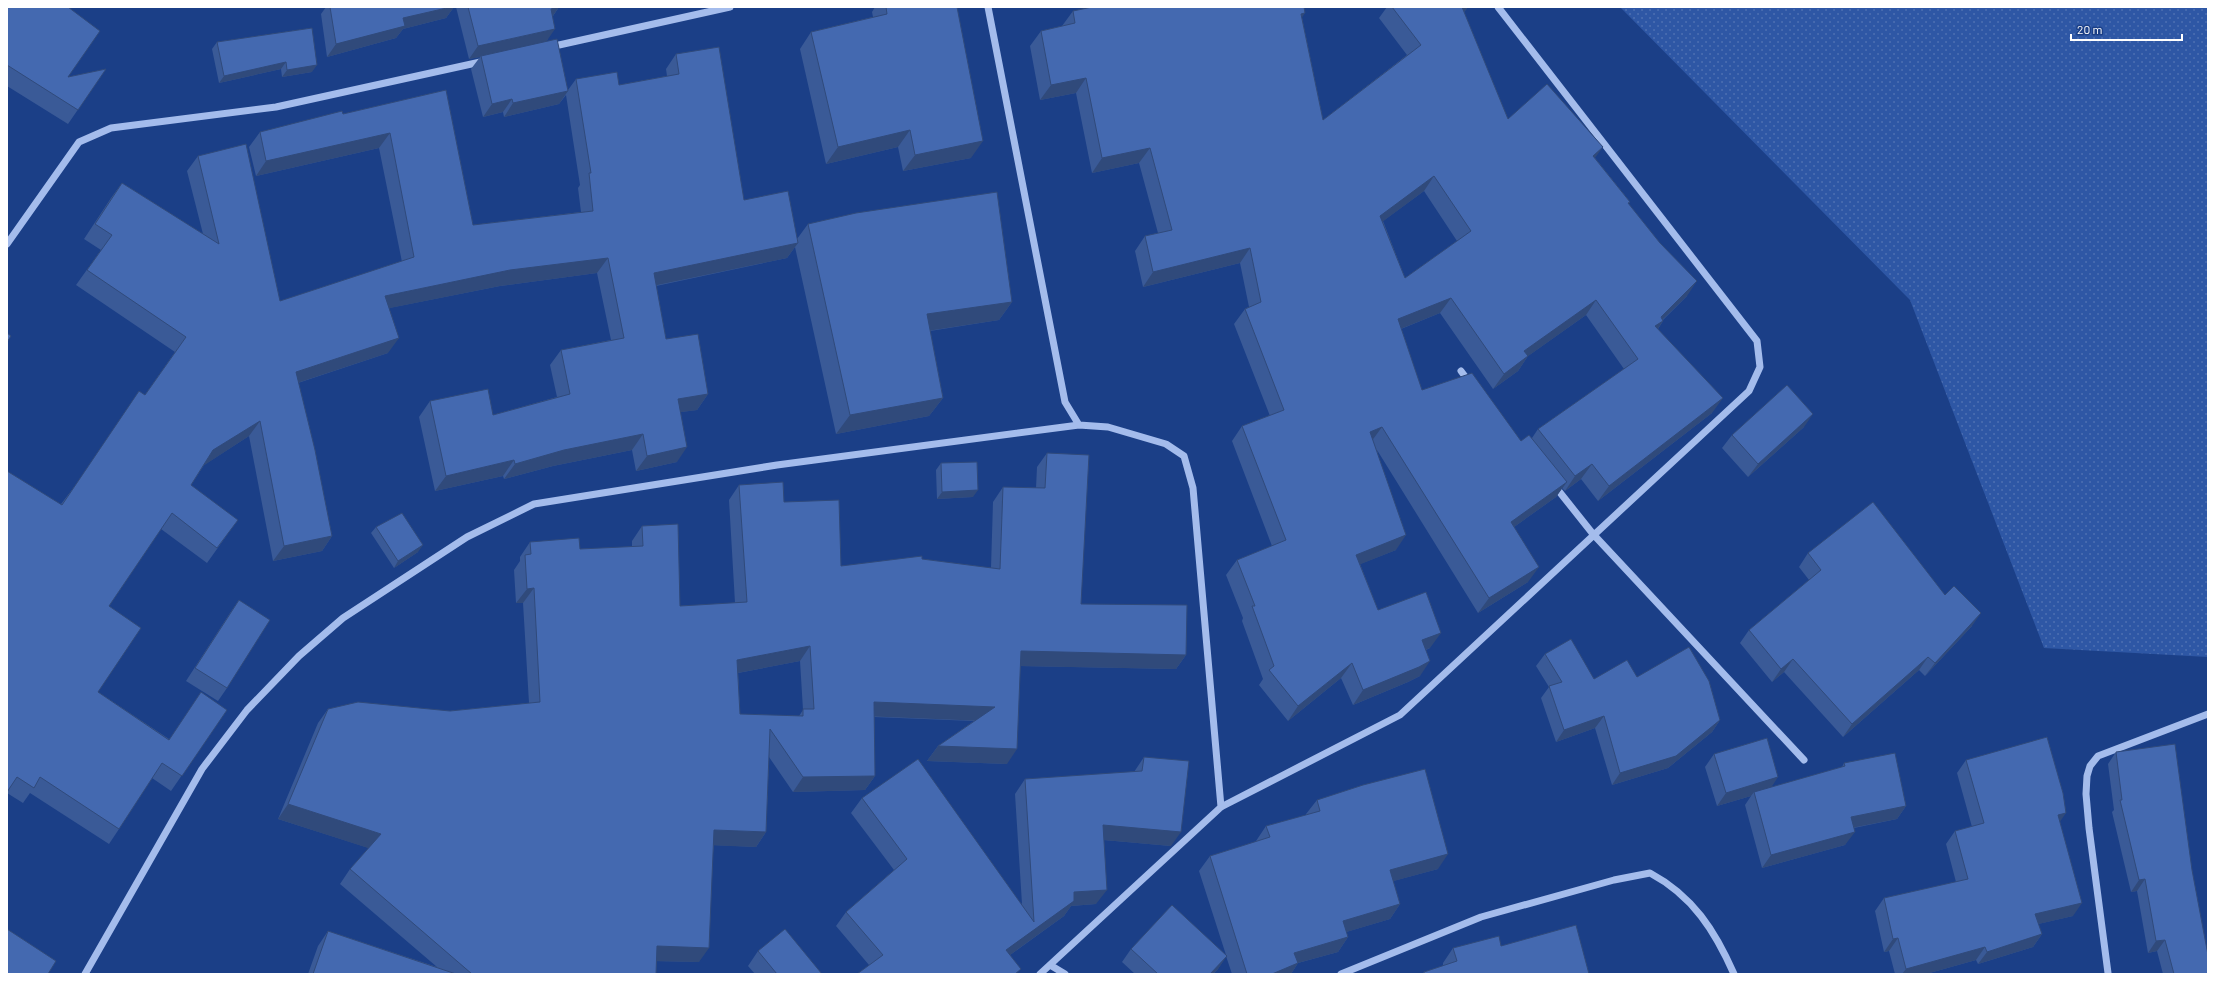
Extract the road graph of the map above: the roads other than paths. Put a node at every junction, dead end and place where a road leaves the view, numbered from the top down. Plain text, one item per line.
1 (730, 7) edge
2 (988, 7) edge
3 (1498, 7) edge
4 (542, 48) edge
5 (495, 58) edge
6 (7, 244) edge
7 (1461, 371) dead end
8 (1475, 390) edge
9 (1079, 425) junction
10 (1549, 480) edge
11 (1593, 534) junction
12 (2208, 714) edge
13 (1804, 760) dead end
14 (1221, 807) junction
15 (1050, 965) junction
16 (85, 974) edge
17 (1040, 974) edge
18 (1065, 974) edge
19 (1341, 974) edge
20 (1734, 974) edge
21 (2109, 974) edge

1 - 4 street
2 - 9 street
3 - 11 street
5 - 6 street
7 - 8 street
9 - 14 street
9 - 16 street
10 - 11 street
11 - 13 street
11 - 14 street
12 - 21 street
14 - 15 street
15 - 17 street
15 - 18 street
19 - 20 street

